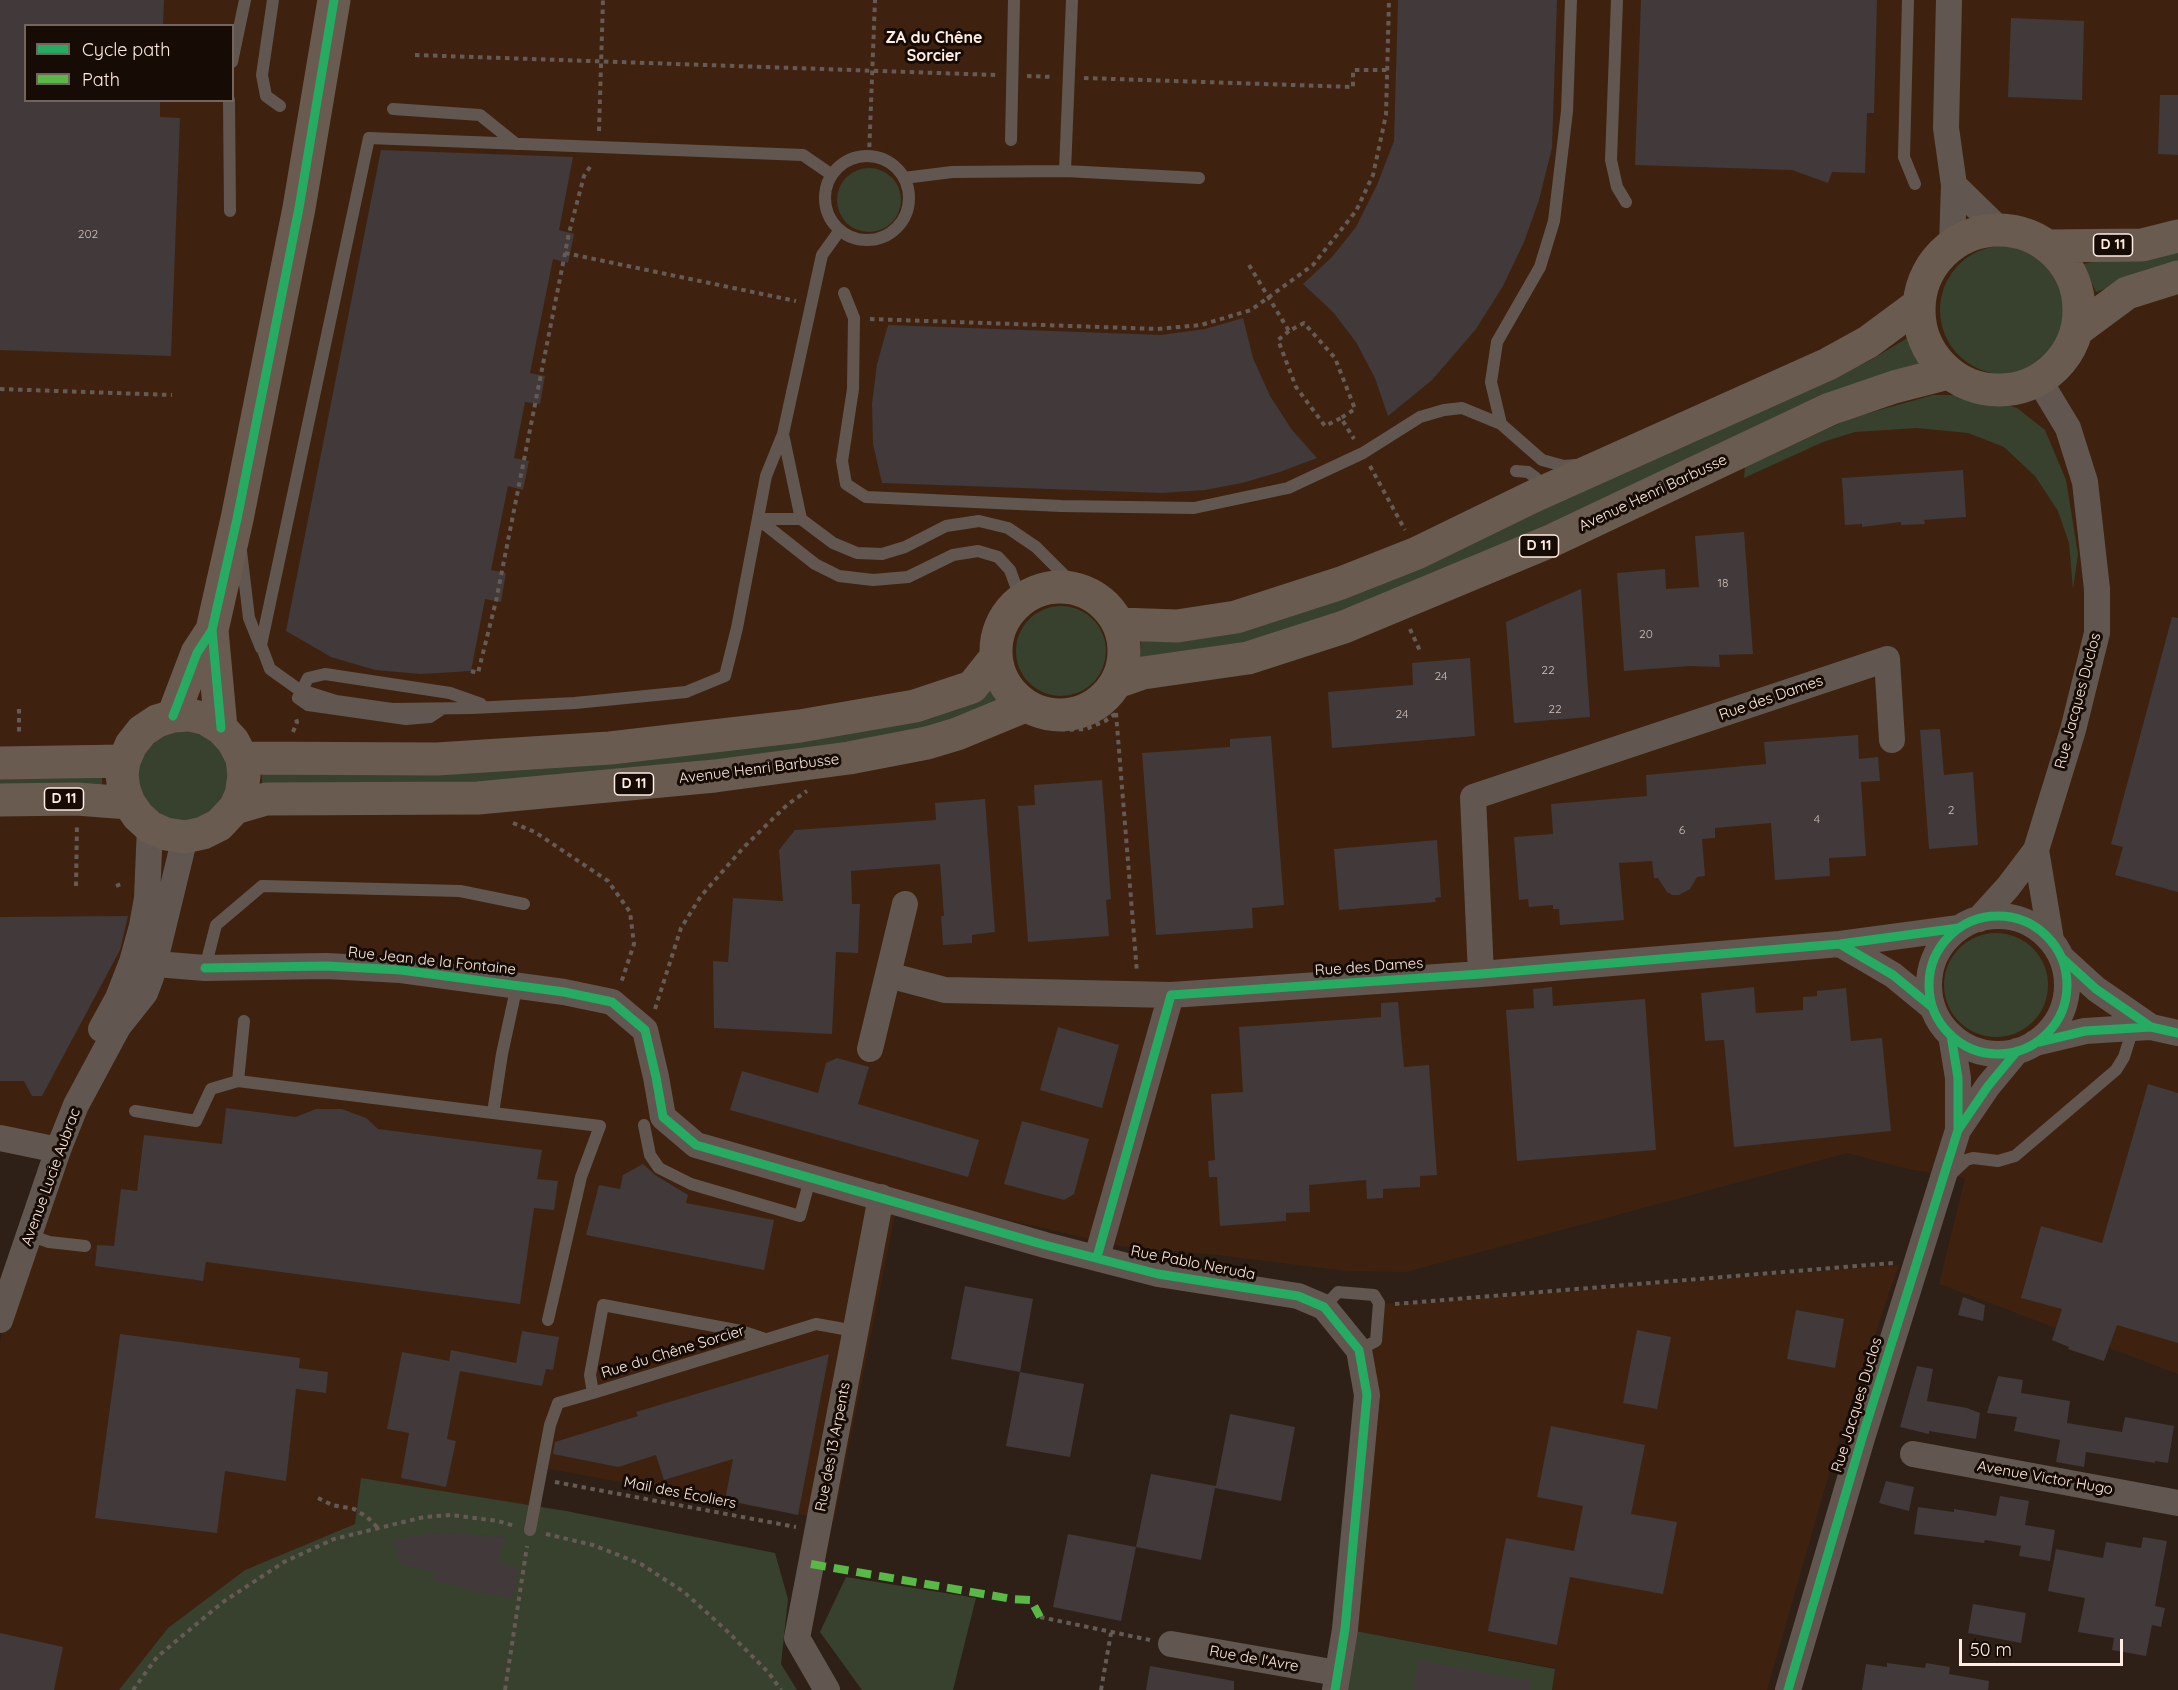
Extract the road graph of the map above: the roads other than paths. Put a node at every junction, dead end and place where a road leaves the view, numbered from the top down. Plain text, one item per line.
1 (245, 0) edge
2 (273, 0) edge
3 (334, 0) edge
4 (1014, 0) edge
5 (1072, 0) edge
6 (1571, 0) edge
7 (1617, 0) edge
8 (1908, 0) edge
9 (1949, 0) edge
10 (234, 52) edge
11 (229, 102) edge
12 (280, 106) dead end
13 (393, 110) dead end
14 (1011, 140) dead end
15 (516, 144) junction
16 (1065, 171) junction
17 (832, 175) junction
18 (904, 178) junction
19 (1199, 178) dead end
20 (1915, 184) dead end
21 (1954, 185) junction
22 (1626, 202) dead end
23 (230, 211) dead end
24 (840, 230) junction
25 (1999, 230) junction
26 (2178, 237) edge
27 (1952, 245) junction
28 (2048, 246) junction
29 (2178, 277) edge
30 (844, 293) dead end
31 (1918, 305) junction
32 (2077, 330) junction
33 (1948, 373) junction
34 (2038, 380) junction
35 (1767, 391) junction
36 (1501, 424) junction
37 (783, 434) junction
38 (1542, 460) junction
39 (1534, 496) junction
40 (237, 519) junction
41 (758, 519) junction
42 (801, 519) junction
43 (1086, 593) junction
44 (1021, 600) junction
45 (1118, 624) junction
46 (212, 630) junction
47 (996, 657) junction
48 (270, 669) junction
49 (301, 690) junction
50 (1118, 702) junction
51 (481, 704) dead end
52 (1030, 714) junction
53 (173, 716) junction
54 (221, 728) junction
55 (1892, 740) dead end
56 (242, 758) junction
57 (124, 761) junction
58 (0, 763) edge
59 (0, 800) edge
60 (235, 808) junction
61 (139, 815) junction
62 (185, 837) junction
63 (2036, 850) junction
64 (524, 904) dead end
65 (905, 904) dead end
66 (167, 909) junction
67 (1969, 923) junction
68 (1840, 944) junction
69 (2056, 949) junction
70 (145, 968) junction
71 (197, 968) junction
72 (1481, 974) junction
73 (888, 975) junction
74 (517, 985) junction
75 (1171, 995) junction
76 (1932, 1007) junction
77 (244, 1021) dead end
78 (2142, 1028) junction
79 (645, 1029) joint
80 (2178, 1034) edge
81 (1951, 1035) junction
82 (2026, 1047) junction
83 (870, 1049) dead end
84 (238, 1081) junction
85 (76, 1105) junction
86 (135, 1111) dead end
87 (493, 1113) junction
88 (644, 1125) dead end
89 (1958, 1130) junction
90 (0, 1138) edge
91 (58, 1150) junction
92 (810, 1179) junction
93 (1938, 1194) junction
94 (881, 1197) junction
95 (29, 1235) junction
96 (85, 1246) dead end
97 (1097, 1257) junction
98 (1324, 1307) junction
99 (0, 1320) edge
100 (548, 1320) dead end
101 (855, 1331) junction
102 (765, 1339) junction
103 (1359, 1350) junction
104 (593, 1393) junction
105 (1913, 1454) dead end
106 (2178, 1503) edge
107 (530, 1530) road end
108 (1171, 1644) road end
109 (1336, 1682) edge
110 (827, 1690) edge
111 (1788, 1690) edge

1 - 10 lane
2 - 12 lane
3 - 40 main road
4 - 14 lane
5 - 16 lane
6 - 36 lane
7 - 22 lane
8 - 20 lane
9 - 21 street
11 - 23 lane
13 - 15 lane
15 - 17 lane
15 - 48 lane
16 - 18 lane
16 - 19 lane
17 - 18 lane
17 - 24 lane
18 - 24 lane
21 - 25 street
21 - 27 street
24 - 37 lane
25 - 27 main road
25 - 28 main road
26 - 28 main road, D 11
27 - 31 main road
28 - 32 main road
29 - 32 main road
30 - 36 lane
31 - 33 main road
31 - 35 main road
32 - 34 main road
33 - 34 main road
33 - 50 main road, Avenue Henri Barbusse / D 11
34 - 63 street, Rue Jacques Duclos
35 - 38 lane
35 - 39 main road
36 - 38 lane
37 - 41 lane
37 - 42 lane
38 - 39 lane
39 - 45 main road
40 - 46 main road
40 - 48 lane
41 - 42 lane
41 - 44 lane
41 - 49 lane
42 - 43 lane
43 - 44 main road
43 - 45 main road
44 - 47 main road
45 - 50 main road
46 - 53 main road
46 - 54 main road
47 - 52 main road
47 - 56 main road
48 - 49 lane
49 - 51 lane
50 - 52 main road
52 - 60 main road, Avenue Henri Barbusse / D 11
53 - 54 main road
53 - 57 main road
54 - 56 main road
55 - 72 street, Rue des Dames
56 - 60 main road
57 - 58 main road
57 - 61 main road
59 - 61 main road, D 11
60 - 62 main road
61 - 62 main road
61 - 70 street, Avenue Lucie Aubrac
62 - 66 street, Avenue Lucie Aubrac
63 - 67 street, Rue Jacques Duclos
63 - 69 street, Rue Jacques Duclos
64 - 71 lane
65 - 73 street
66 - 70 street, Avenue Lucie Aubrac
66 - 71 street
67 - 68 street, Rue des Dames
67 - 69 street
67 - 76 street, Rue Jacques Duclos
68 - 72 street, Rue des Dames
68 - 76 street
69 - 78 street
69 - 82 street, Rue Jacques Duclos
70 - 71 street, Rue Jean de la Fontaine
70 - 85 street, Avenue Lucie Aubrac
70 - 85 street, Avenue Lucie Aubrac
71 - 74 street, Rue Jean de la Fontaine
72 - 75 street, Rue des Dames
73 - 75 street, Rue des Dames
73 - 83 street
74 - 79 street, Rue Jean de la Fontaine
74 - 87 lane
75 - 97 street
76 - 81 street, Rue Jacques Duclos
77 - 84 lane
78 - 80 street
78 - 82 street
78 - 93 lane
79 - 92 street, Rue Pablo Neruda
81 - 82 street, Rue Jacques Duclos
81 - 89 street, Rue Jacques Duclos
82 - 89 street, Rue Jacques Duclos
84 - 86 lane
84 - 87 lane
85 - 91 street, Avenue Lucie Aubrac
87 - 100 lane
88 - 92 lane
89 - 93 street, Rue Jacques Duclos
90 - 91 street
91 - 95 street, Avenue Lucie Aubrac
92 - 94 street, Rue Pablo Neruda
93 - 111 street, Rue Jacques Duclos
94 - 97 street, Rue Pablo Neruda
94 - 101 street, Rue des 13 Arpents
95 - 96 lane
95 - 99 street, Avenue Lucie Aubrac
97 - 98 street, Rue Pablo Neruda
98 - 103 street, Rue Pablo Neruda
98 - 103 lane
101 - 102 lane, Rue du Chêne Sorcier
101 - 110 street, Rue des 13 Arpents
102 - 104 lane, Rue du Chêne Sorcier
102 - 104 lane, Rue du Chêne Sorcier
103 - 109 street, Rue Pablo Neruda
104 - 107 lane
105 - 106 street, Avenue Victor Hugo
108 - 109 street, Rue de l'Avre

